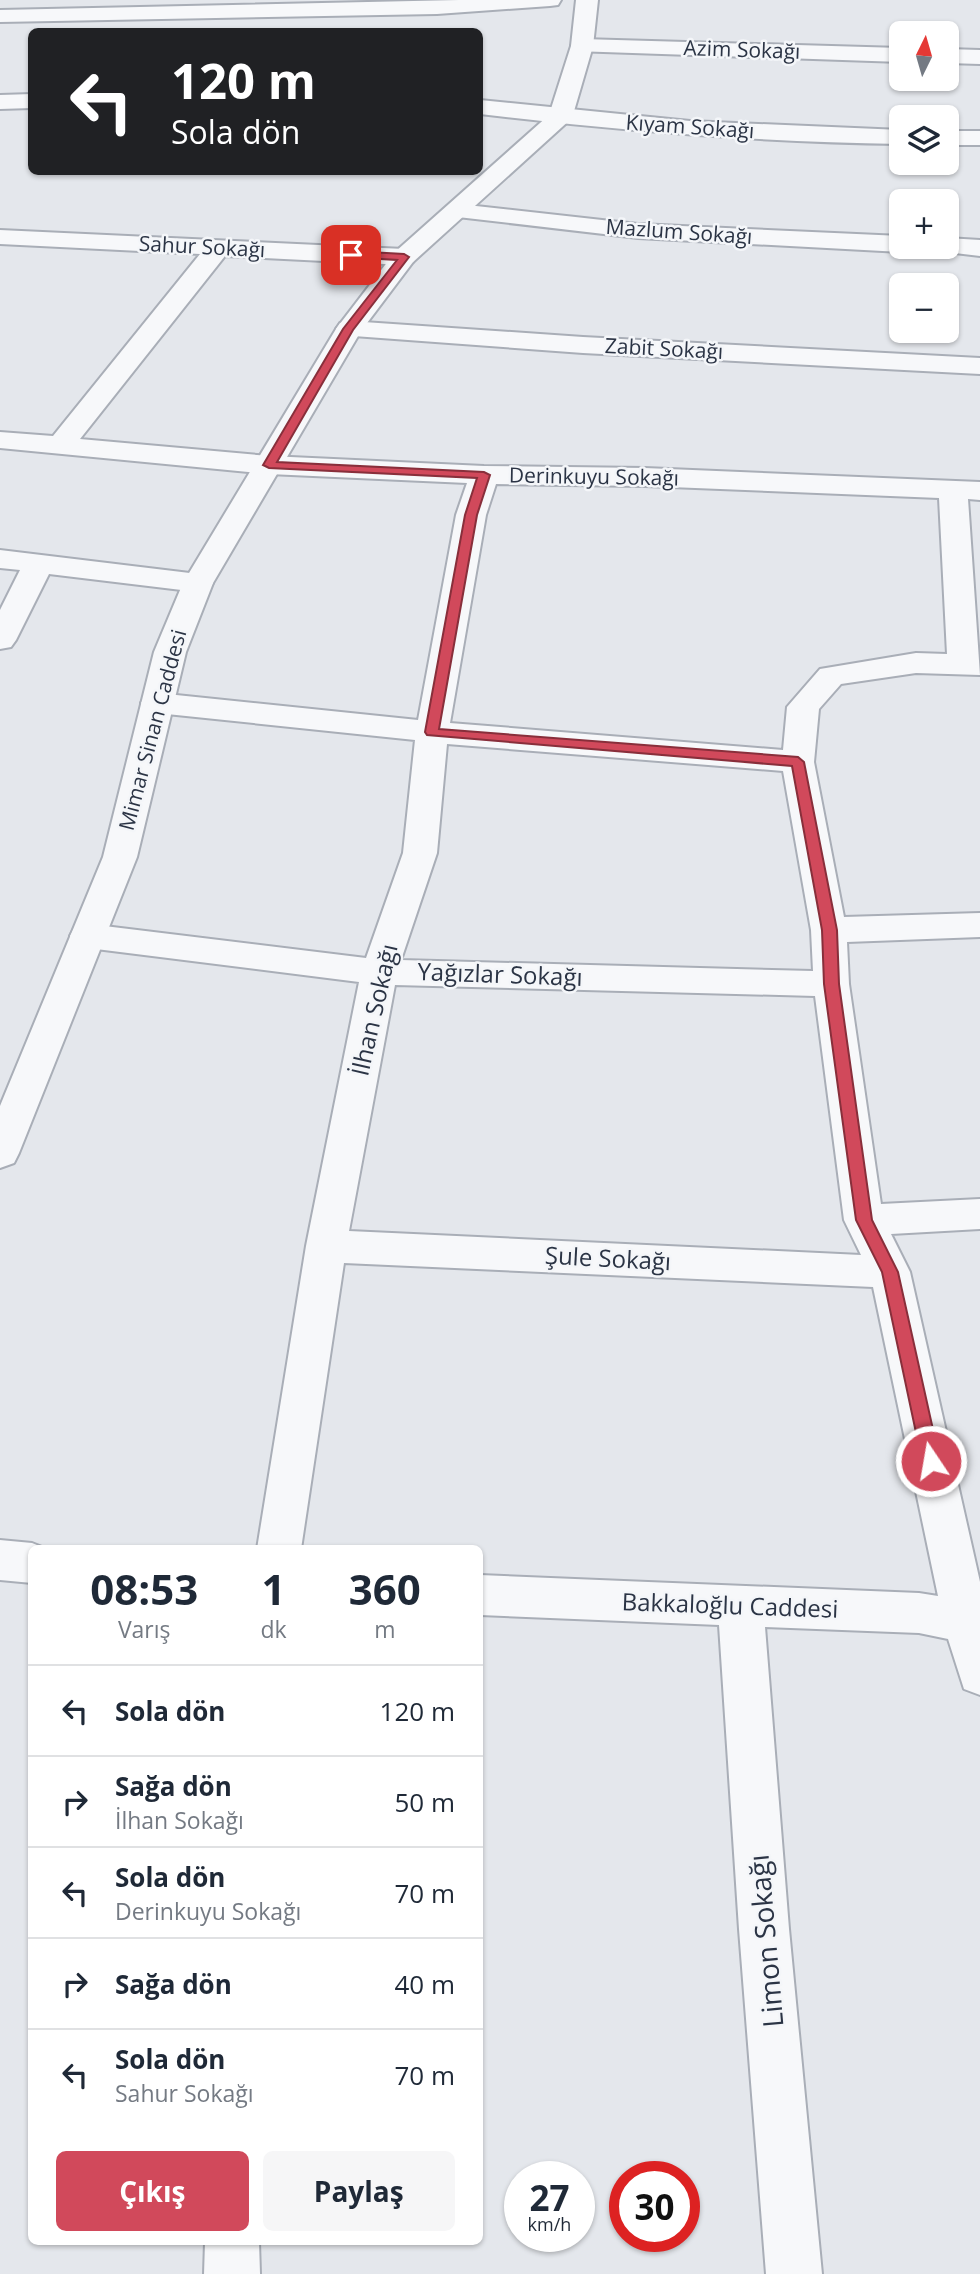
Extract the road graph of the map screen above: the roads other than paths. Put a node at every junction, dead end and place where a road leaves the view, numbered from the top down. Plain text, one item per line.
1 (550, 0) edge
2 (587, 0) edge
3 (0, 16) edge
4 (582, 46) junction
5 (889, 55) edge
6 (959, 56) edge
7 (980, 57) edge
8 (28, 101) edge
9 (0, 102) edge
10 (483, 107) edge
11 (560, 118) junction
12 (889, 137) edge
13 (959, 138) edge
14 (980, 138) edge
15 (457, 211) junction
16 (3, 242) edge
17 (889, 243) edge
18 (959, 247) edge
19 (218, 248) junction
20 (980, 248) edge
21 (404, 257) junction
22 (349, 329) junction
23 (980, 366) edge
24 (0, 440) edge
25 (60, 446) junction
26 (269, 465) junction
27 (484, 475) junction
28 (967, 491) edge
29 (0, 559) edge
30 (38, 565) junction
31 (198, 583) junction
32 (0, 640) edge
33 (972, 665) edge
34 (157, 703) junction
35 (432, 732) junction
36 (798, 762) junction
37 (980, 925) edge
38 (829, 930) junction
39 (88, 936) junction
40 (379, 972) junction
41 (831, 984) junction
42 (0, 1153) edge
43 (980, 1214) edge
44 (864, 1220) junction
45 (326, 1246) junction
46 (890, 1272) junction
47 (280, 1545) edge
48 (0, 1560) edge
49 (28, 1563) edge
50 (483, 1595) edge
51 (741, 1607) junction
52 (973, 1621) edge
53 (980, 1674) edge
54 (232, 2245) edge
55 (232, 2274) edge
56 (794, 2274) edge

1 - 3 street
2 - 4 street
4 - 5 street, Azim Sokağı
4 - 11 street
6 - 7 street
8 - 9 street
10 - 11 street, Kıyam Sokağı
11 - 12 street, Kıyam Sokağı
11 - 15 street, Mimar Sinan Caddesi
13 - 14 street
15 - 17 street, Mazlum Sokağı
15 - 21 street, Mimar Sinan Caddesi
16 - 19 street, Sahur Sokağı
18 - 20 street
19 - 21 street, Sahur Sokağı
19 - 25 street
21 - 22 street, Mimar Sinan Caddesi
22 - 23 street, Zabit Sokağı
22 - 26 street, Mimar Sinan Caddesi
24 - 25 street, Derinkuyu Sokağı
25 - 26 street, Derinkuyu Sokağı
26 - 27 street, Derinkuyu Sokağı
26 - 31 street, Mimar Sinan Caddesi
27 - 28 street, Derinkuyu Sokağı
27 - 35 street, İlhan Sokağı
28 - 33 street
29 - 30 street
30 - 31 street
30 - 32 street
31 - 34 street, Mimar Sinan Caddesi
33 - 36 street
34 - 35 street
34 - 39 street, Mimar Sinan Caddesi
35 - 36 street
35 - 40 street, İlhan Sokağı
36 - 38 street
37 - 38 street
38 - 41 street
39 - 40 street, Yağızlar Sokağı
39 - 42 street, Mimar Sinan Caddesi
40 - 41 street, Yağızlar Sokağı
40 - 45 street, İlhan Sokağı
41 - 44 street
43 - 44 street
44 - 46 street
45 - 46 street, Şule Sokağı
45 - 47 street, İlhan Sokağı
46 - 52 street
48 - 49 street
50 - 51 street, Bakkaloğlu Caddesi
51 - 52 street, Bakkaloğlu Caddesi
51 - 56 street, Limon Sokağı
52 - 53 street
54 - 55 street

